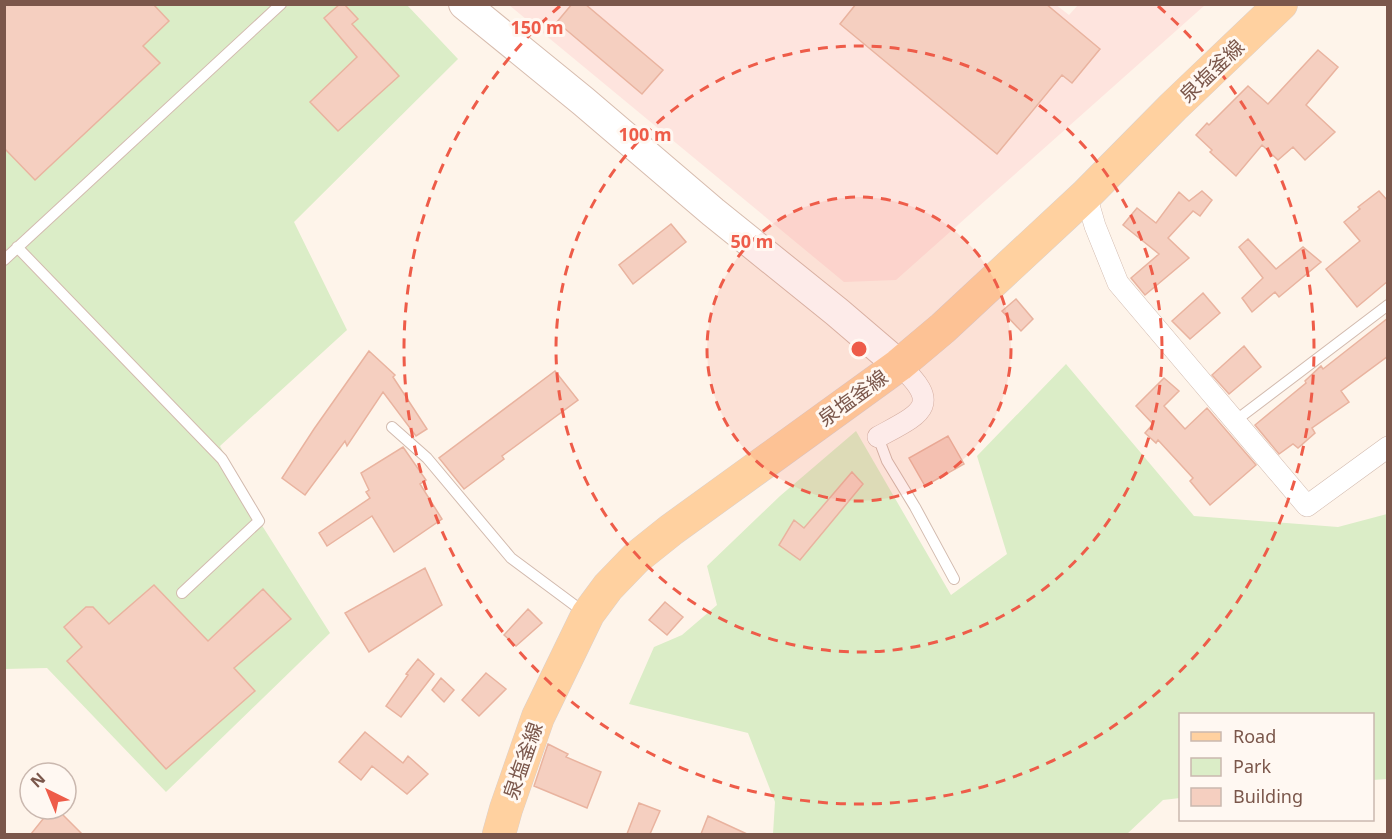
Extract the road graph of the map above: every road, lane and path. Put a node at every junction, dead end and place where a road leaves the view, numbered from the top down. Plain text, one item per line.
1 (281, 4) edge
2 (464, 4) edge
3 (1281, 4) edge
4 (1086, 195) junction
5 (17, 247) junction
6 (4, 260) edge
7 (1388, 305) edge
8 (898, 365) junction
9 (1235, 421) junction
10 (392, 427) dead end
11 (878, 437) joint
12 (1388, 447) edge
13 (954, 579) dead end
14 (182, 593) dead end
15 (588, 614) junction
16 (499, 834) edge

1 - 5 lane
2 - 8 street
3 - 4 main road, 泉塩釜線
4 - 8 main road, 泉塩釜線
4 - 9 street
5 - 6 lane
5 - 14 lane
7 - 9 lane
8 - 11 street
8 - 15 main road, 泉塩釜線
9 - 12 street
10 - 15 lane
11 - 13 lane
15 - 16 main road, 泉塩釜線

